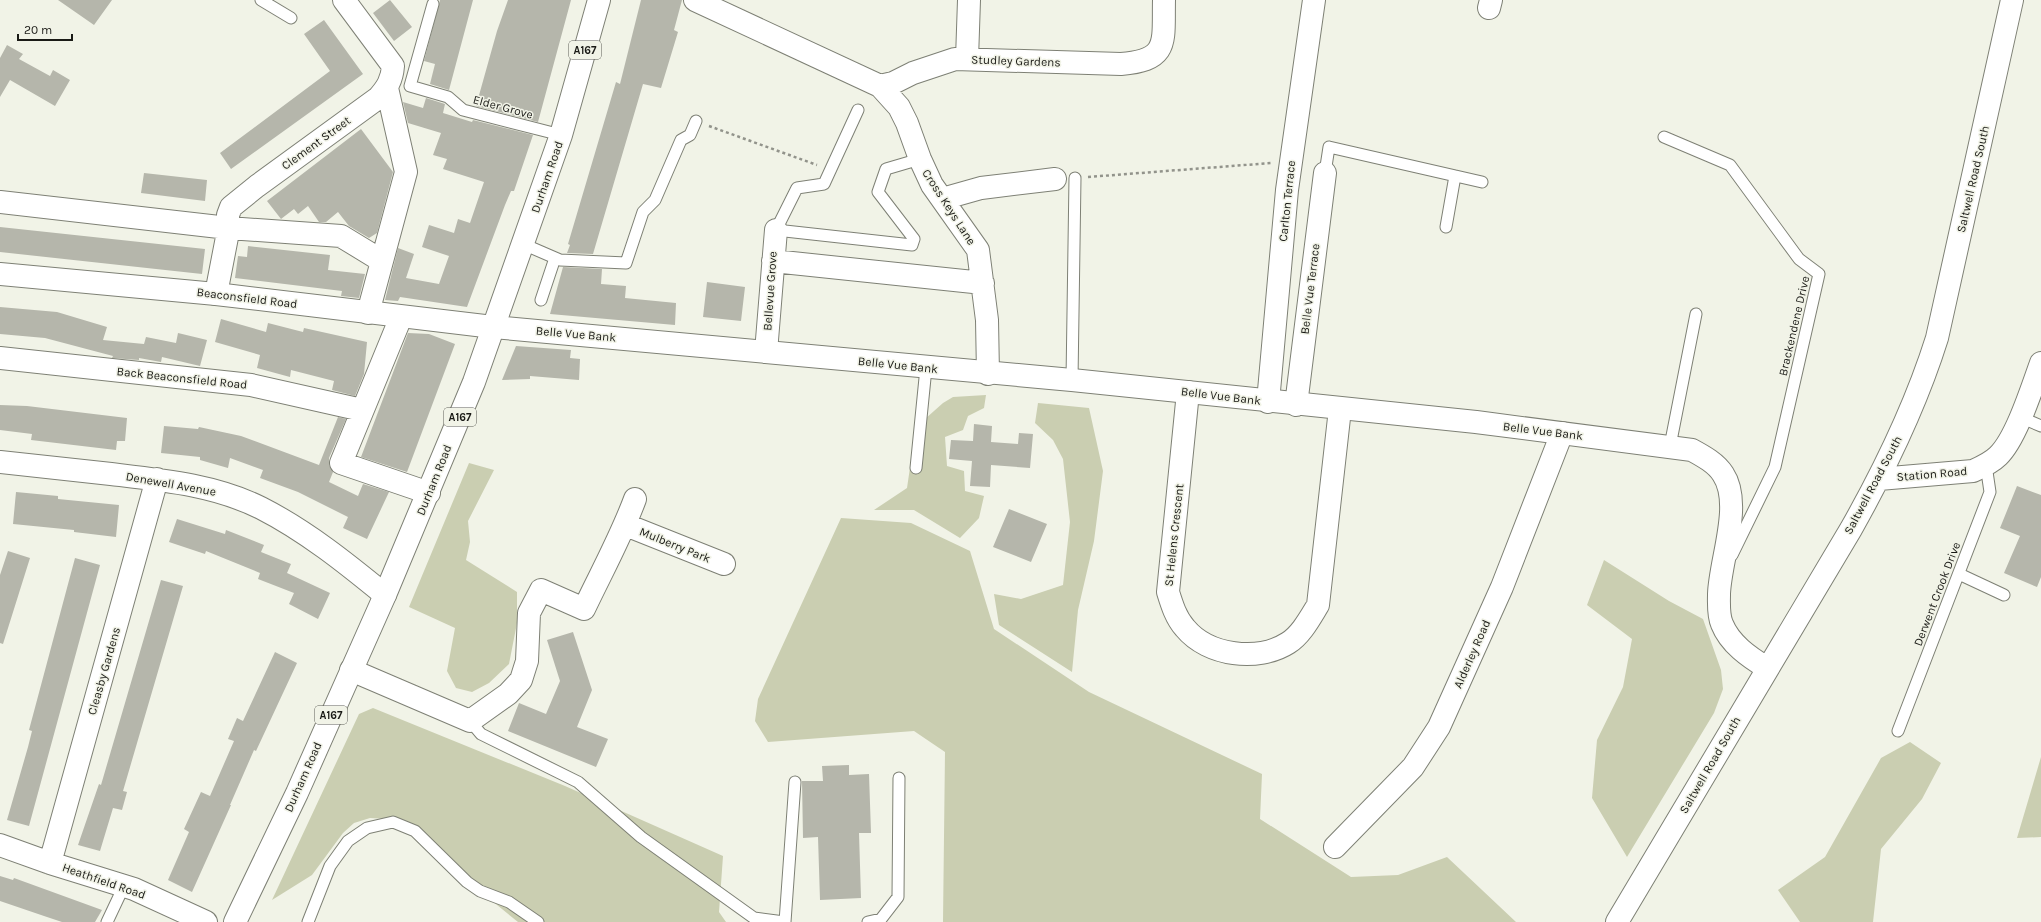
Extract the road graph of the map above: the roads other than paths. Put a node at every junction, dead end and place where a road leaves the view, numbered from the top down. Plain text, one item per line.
1 (262, 0) edge
2 (344, 0) edge
3 (599, 0) edge
4 (698, 0) edge
5 (969, 0) edge
6 (1164, 0) edge
7 (1314, 0) edge
8 (2012, 0) edge
9 (433, 4) dead end
10 (290, 18) dead end
11 (967, 59) junction
12 (880, 86) junction
13 (387, 88) junction
14 (858, 110) dead end
15 (696, 121) road end
16 (561, 135) junction
17 (1664, 137) dead end
18 (920, 159) junction
19 (1325, 174) joint
20 (1455, 176) junction
21 (1065, 178) joint
22 (1482, 182) dead end
23 (942, 199) junction
24 (0, 202) edge
25 (1446, 227) dead end
26 (228, 228) junction
27 (776, 230) junction
28 (523, 244) junction
29 (555, 258) junction
30 (382, 261) junction
31 (773, 261) junction
32 (0, 274) edge
33 (983, 283) junction
34 (216, 294) junction
35 (541, 300) dead end
36 (368, 313) junction
37 (1696, 314) dead end
38 (401, 317) junction
39 (493, 327) junction
40 (766, 352) junction
41 (0, 358) edge
42 (926, 368) junction
43 (2039, 372) edge
44 (988, 374) junction
45 (1072, 380) junction
46 (1188, 392) junction
47 (1268, 402) junction
48 (1296, 405) junction
49 (1340, 409) junction
50 (362, 410) junction
51 (2020, 417) junction
52 (2041, 426) edge
53 (1562, 433) junction
54 (1670, 446) junction
55 (0, 462) edge
56 (916, 468) dead end
57 (1980, 468) junction
58 (157, 479) junction
59 (1878, 480) junction
60 (429, 493) junction
61 (635, 499) dead end
62 (626, 525) junction
63 (724, 564) dead end
64 (1959, 574) junction
65 (1719, 582) junction
66 (385, 595) junction
67 (2004, 595) dead end
68 (1767, 668) junction
69 (351, 670) junction
70 (470, 721) junction
71 (1898, 731) dead end
72 (899, 778) dead end
73 (795, 782) dead end
74 (0, 845) edge
75 (1335, 847) dead end
76 (50, 863) junction
77 (124, 886) junction
78 (107, 922) edge
79 (206, 922) edge
80 (235, 922) edge
81 (308, 922) edge
82 (538, 922) edge
83 (785, 922) edge
84 (868, 922) edge
85 (1617, 922) edge

1 - 10 lane
2 - 13 street, Clement Street
3 - 16 street, Durham Road / A167
4 - 12 street, Cross Keys Lane
5 - 11 street
6 - 11 street, Studley Gardens
7 - 47 street, Carlton Terrace
8 - 59 street, Saltwell Road South
9 - 16 lane, Elder Grove
11 - 12 street, Studley Gardens
12 - 18 street, Cross Keys Lane
13 - 26 street, Clement Street
13 - 30 street
14 - 27 lane
15 - 29 lane
16 - 28 street, Durham Road / A167
17 - 65 lane, Brackendene Drive
18 - 23 street, Cross Keys Lane
18 - 27 lane
19 - 20 lane
19 - 48 street, Belle Vue Terrace
20 - 22 lane
20 - 25 lane
21 - 23 street
21 - 45 lane
23 - 33 street, Cross Keys Lane
24 - 26 street
26 - 30 street
26 - 34 street, Clement Street
27 - 31 street, Bellevue Grove
28 - 29 lane
28 - 39 street, Durham Road / A167
29 - 35 lane
30 - 36 street
31 - 33 street
31 - 40 street, Bellevue Grove
32 - 34 street, Beaconsfield Road
33 - 44 street, Cross Keys Lane
34 - 36 street, Beaconsfield Road
36 - 38 street, Beaconsfield Road
37 - 54 lane
38 - 39 street, Beaconsfield Road
38 - 50 street
39 - 40 street, Belle Vue Bank
39 - 60 street, Durham Road / A167
40 - 42 street, Belle Vue Bank
41 - 50 street, Back Beaconsfield Road
42 - 44 street, Belle Vue Bank
42 - 56 lane
43 - 51 street
44 - 45 street, Belle Vue Bank
45 - 46 street, Belle Vue Bank
46 - 47 street, Belle Vue Bank
46 - 49 street, St Helens Crescent
47 - 48 street, Belle Vue Bank
48 - 49 street, Belle Vue Bank
49 - 53 street, Belle Vue Bank
50 - 60 street
51 - 52 lane
51 - 57 street
53 - 54 street, Belle Vue Bank
53 - 75 street, Alderley Road
54 - 65 street, Belle Vue Bank
55 - 58 street, Denewell Avenue
57 - 59 street, Station Road
57 - 64 lane, Derwent Crook Drive
58 - 66 street, Denewell Avenue
58 - 76 street, Cleasby Gardens
59 - 68 street, Saltwell Road South
60 - 66 street, Durham Road / A167
61 - 62 street, Mulberry Park
62 - 63 street, Mulberry Park
62 - 70 street, Mulberry Park
64 - 67 lane
64 - 71 lane, Derwent Crook Drive
65 - 68 street, Belle Vue Bank
66 - 69 street, Durham Road / A167
68 - 85 street, Saltwell Road South
69 - 70 street
69 - 80 street, Durham Road / A167
70 - 83 lane
72 - 84 lane
73 - 83 lane
74 - 76 street, Heathfield Road
76 - 77 street, Heathfield Road
77 - 78 lane
77 - 79 street, Heathfield Road
81 - 82 lane

